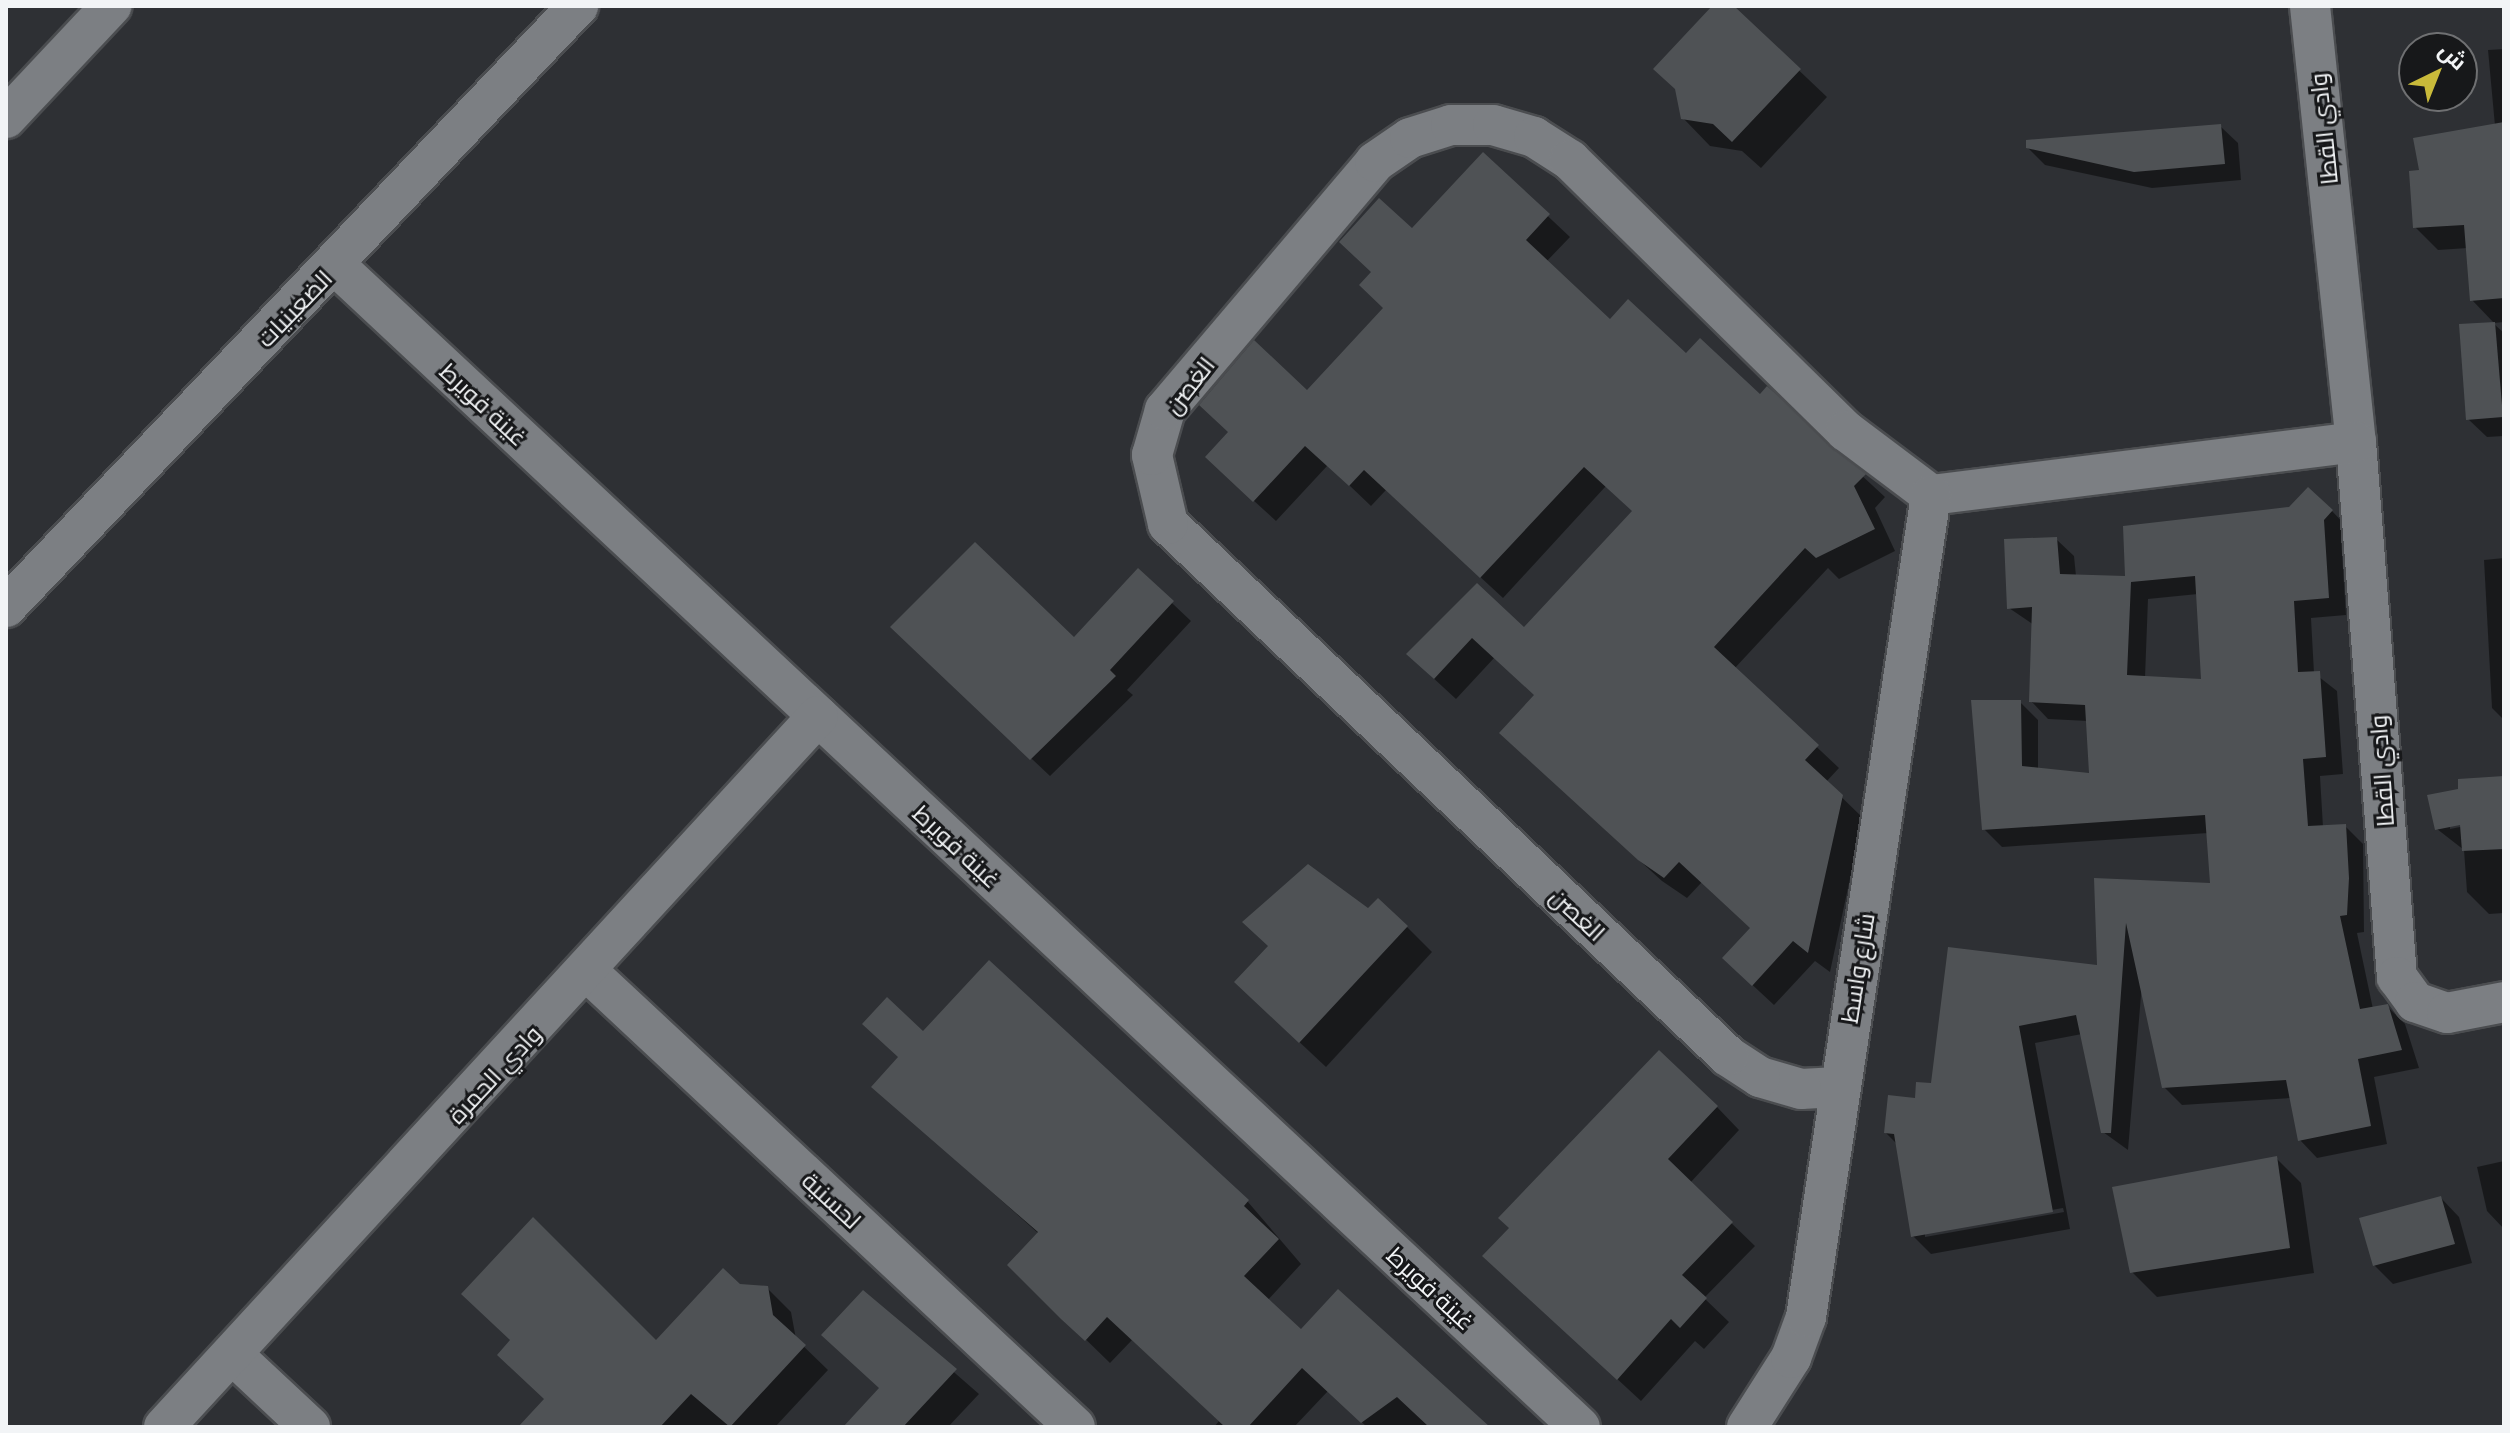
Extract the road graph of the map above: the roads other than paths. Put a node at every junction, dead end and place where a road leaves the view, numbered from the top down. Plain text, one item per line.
1 (111, 6) edge
2 (578, 6) edge
3 (2310, 6) edge
4 (6, 118) edge
5 (335, 265) junction
6 (2356, 442) junction
7 (1931, 495) junction
8 (6, 607) edge
9 (818, 716) junction
10 (589, 973) junction
11 (2504, 1002) edge
12 (1838, 1087) junction
13 (232, 1354) junction
14 (164, 1427) edge
15 (310, 1427) edge
16 (1075, 1427) edge
17 (1580, 1427) edge
18 (1747, 1427) edge

1 - 4 street
2 - 5 street, الضعينيات
3 - 6 street, وادي القطا
5 - 8 street, الضعينيات
5 - 9 street, غينة فويرط
6 - 7 street
6 - 11 street, وادي القطا
7 - 12 street, شارع واسط
7 - 12 street, الغصن
9 - 10 street, وادي الحمرة
9 - 17 street, غينة فويرط
10 - 13 street, وادي الحمرة
10 - 16 street, لحسنية
12 - 18 street, شارع واسط
13 - 14 street, وادي الحمرة
13 - 15 street

